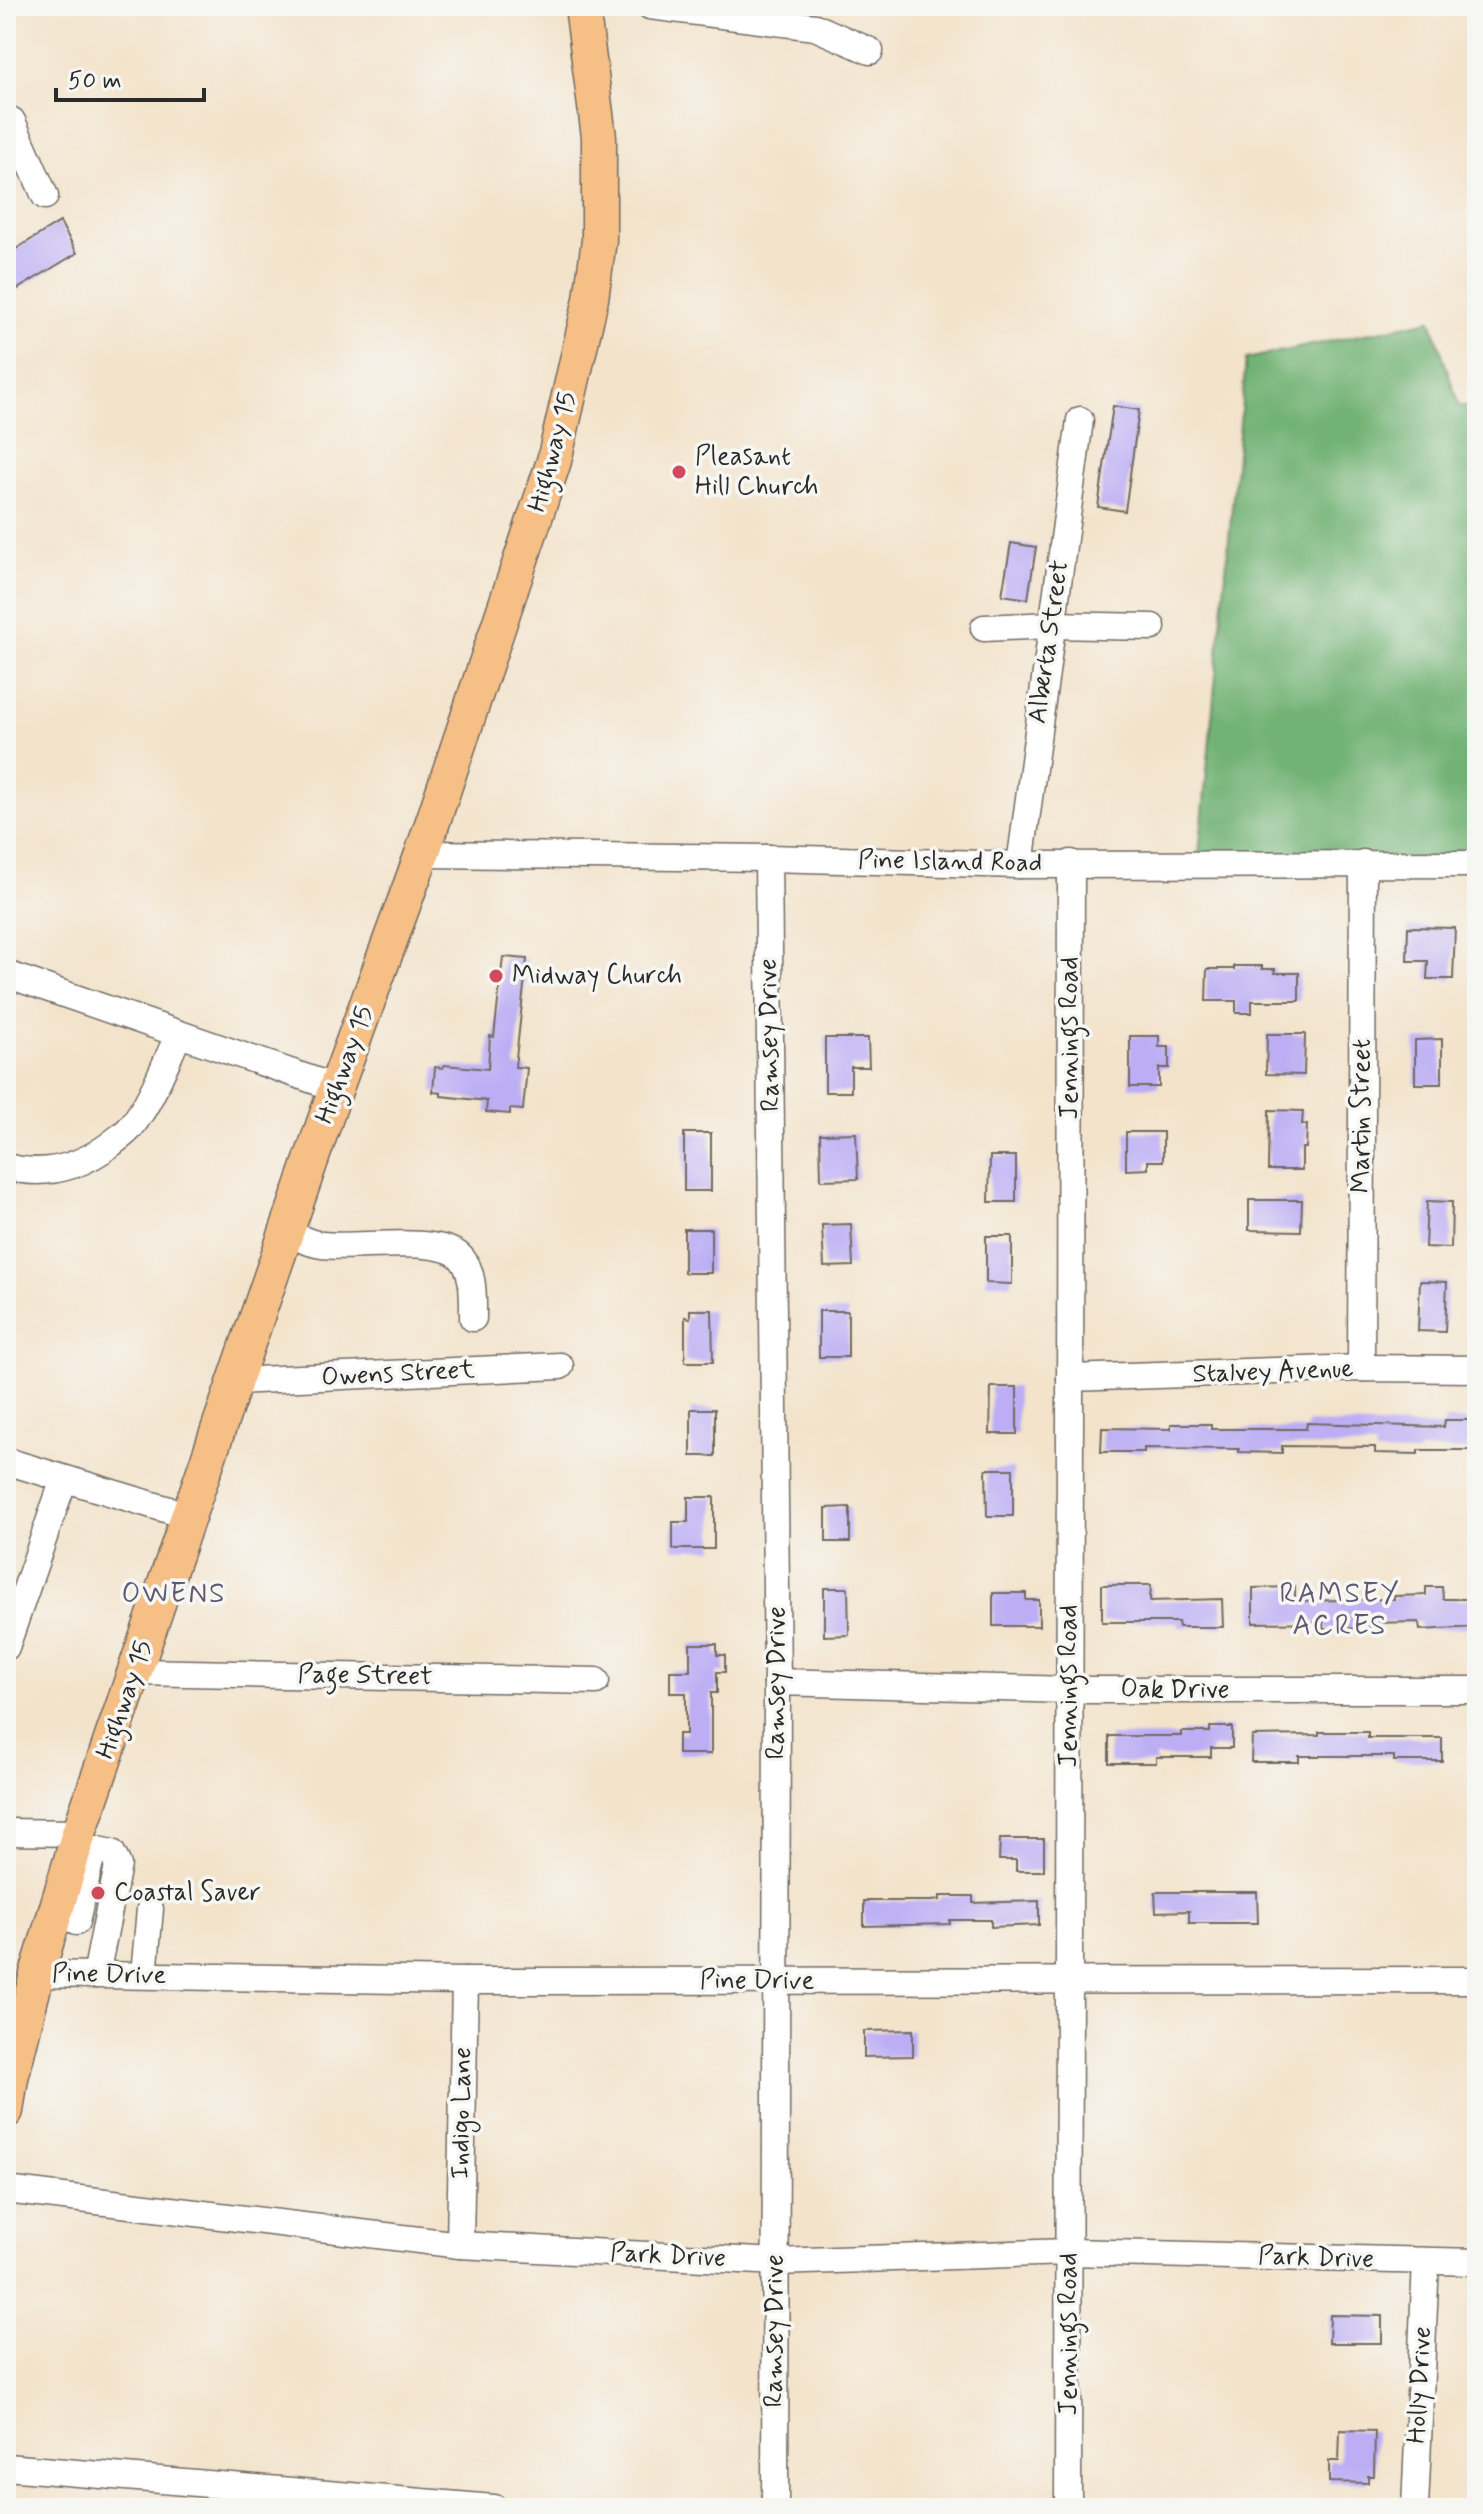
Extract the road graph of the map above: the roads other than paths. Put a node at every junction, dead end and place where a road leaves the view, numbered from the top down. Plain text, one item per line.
1 (582, 6) edge
2 (650, 6) edge
3 (870, 51) dead end
4 (6, 118) edge
5 (45, 196) dead end
6 (1080, 420) dead end
7 (1051, 625) junction
8 (1152, 627) dead end
9 (984, 628) dead end
10 (422, 854) junction
11 (768, 858) junction
12 (1071, 863) junction
13 (1363, 863) junction
14 (1477, 864) edge
15 (1020, 865) junction
16 (6, 974) edge
17 (179, 1034) junction
18 (336, 1088) junction
19 (6, 1167) edge
20 (287, 1233) junction
21 (473, 1318) dead end
22 (560, 1366) dead end
23 (1361, 1368) junction
24 (1477, 1369) edge
25 (1070, 1378) junction
26 (236, 1381) junction
27 (6, 1461) edge
28 (64, 1479) junction
29 (189, 1516) junction
30 (17, 1580) edge
31 (6, 1647) edge
32 (135, 1672) junction
33 (596, 1681) dead end
34 (777, 1682) junction
35 (1070, 1690) junction
36 (1477, 1690) edge
37 (6, 1832) edge
38 (83, 1842) junction
39 (150, 1909) dead end
40 (65, 1921) junction
41 (106, 1926) junction
42 (37, 1974) junction
43 (96, 1975) junction
44 (144, 1975) junction
45 (1068, 1978) junction
46 (1477, 1980) edge
47 (465, 1981) junction
48 (776, 1982) junction
49 (16, 2019) edge
50 (6, 2111) edge
51 (6, 2190) edge
52 (460, 2245) junction
53 (1069, 2252) junction
54 (1426, 2261) junction
55 (776, 2262) junction
56 (1477, 2262) edge
57 (6, 2467) edge
58 (494, 2508) edge
59 (775, 2508) edge
60 (1068, 2508) edge
61 (1415, 2508) edge

1 - 10 main road, Highway 15
2 - 3 street
4 - 5 street
6 - 7 street, Alberta Street
7 - 8 street
7 - 9 street
7 - 15 street, Alberta Street
10 - 11 street, Pine Island Road
10 - 18 main road, Highway 15
11 - 15 street, Pine Island Road
11 - 34 street, Ramsey Drive
12 - 13 street, Pine Island Road
12 - 15 street, Pine Island Road
12 - 25 street, Jennings Road
13 - 14 street, Pine Island Road
13 - 23 street, Martin Street
16 - 17 street
17 - 18 street
17 - 19 street
18 - 20 main road, Highway 15
20 - 21 street
20 - 26 main road, Highway 15
22 - 26 street, Owens Street
23 - 24 street, Stalvey Avenue
23 - 25 street, Stalvey Avenue
25 - 35 street, Jennings Road
26 - 29 main road, Highway 15
27 - 28 street
28 - 29 street
28 - 30 street
29 - 32 main road, Highway 15
30 - 31 street
32 - 33 street, Page Street
32 - 38 main road, Highway 15
34 - 35 street, Oak Drive
34 - 48 street, Ramsey Drive
35 - 36 street, Oak Drive
35 - 45 street, Jennings Road
37 - 38 street
38 - 40 main road, Highway 15
38 - 41 street
39 - 44 street
40 - 41 street
40 - 42 main road, Highway 15
41 - 43 street
42 - 43 street, Pine Drive
42 - 49 main road, Highway 15
43 - 44 street, Pine Drive
44 - 47 street, Pine Drive
45 - 46 street, Pine Drive
45 - 48 street, Pine Drive
45 - 53 street, Jennings Road
47 - 48 street, Pine Drive
47 - 52 street, Indigo Lane
48 - 55 street, Ramsey Drive
49 - 50 main road, Highway 15
51 - 52 street, Park Drive
52 - 55 street, Park Drive
53 - 54 street, Park Drive
53 - 55 street, Park Drive
53 - 60 street, Jennings Road
54 - 56 street, Park Drive
54 - 61 street, Holly Drive
55 - 59 street, Ramsey Drive
57 - 58 street

